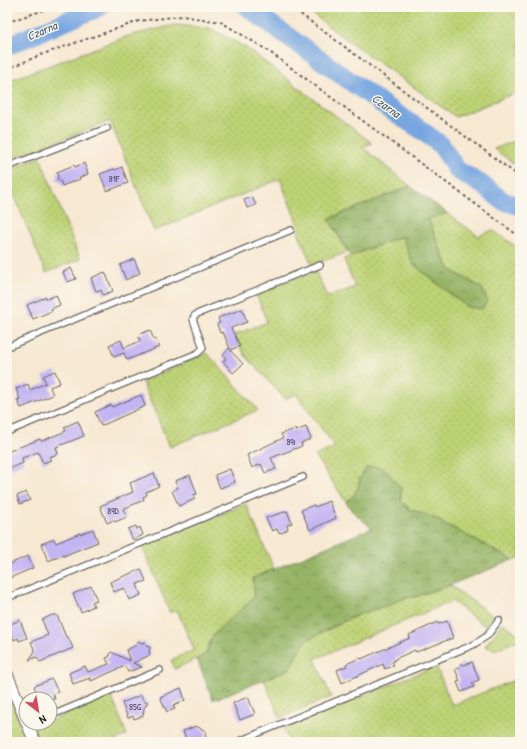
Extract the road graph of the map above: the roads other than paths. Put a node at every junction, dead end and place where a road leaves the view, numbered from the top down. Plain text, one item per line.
1 (107, 128) dead end
2 (7, 167) edge
3 (291, 230) dead end
4 (320, 265) dead end
5 (7, 347) edge
6 (7, 432) edge
7 (303, 477) dead end
8 (7, 598) edge
9 (499, 620) dead end
10 (160, 670) dead end
11 (7, 674) edge
12 (18, 700) edge
13 (58, 713) edge
14 (31, 731) edge
15 (35, 742) edge
16 (237, 742) edge

1 - 2 lane
3 - 5 lane
4 - 6 lane
7 - 8 lane
9 - 16 lane
10 - 13 lane
11 - 12 street
14 - 15 street

